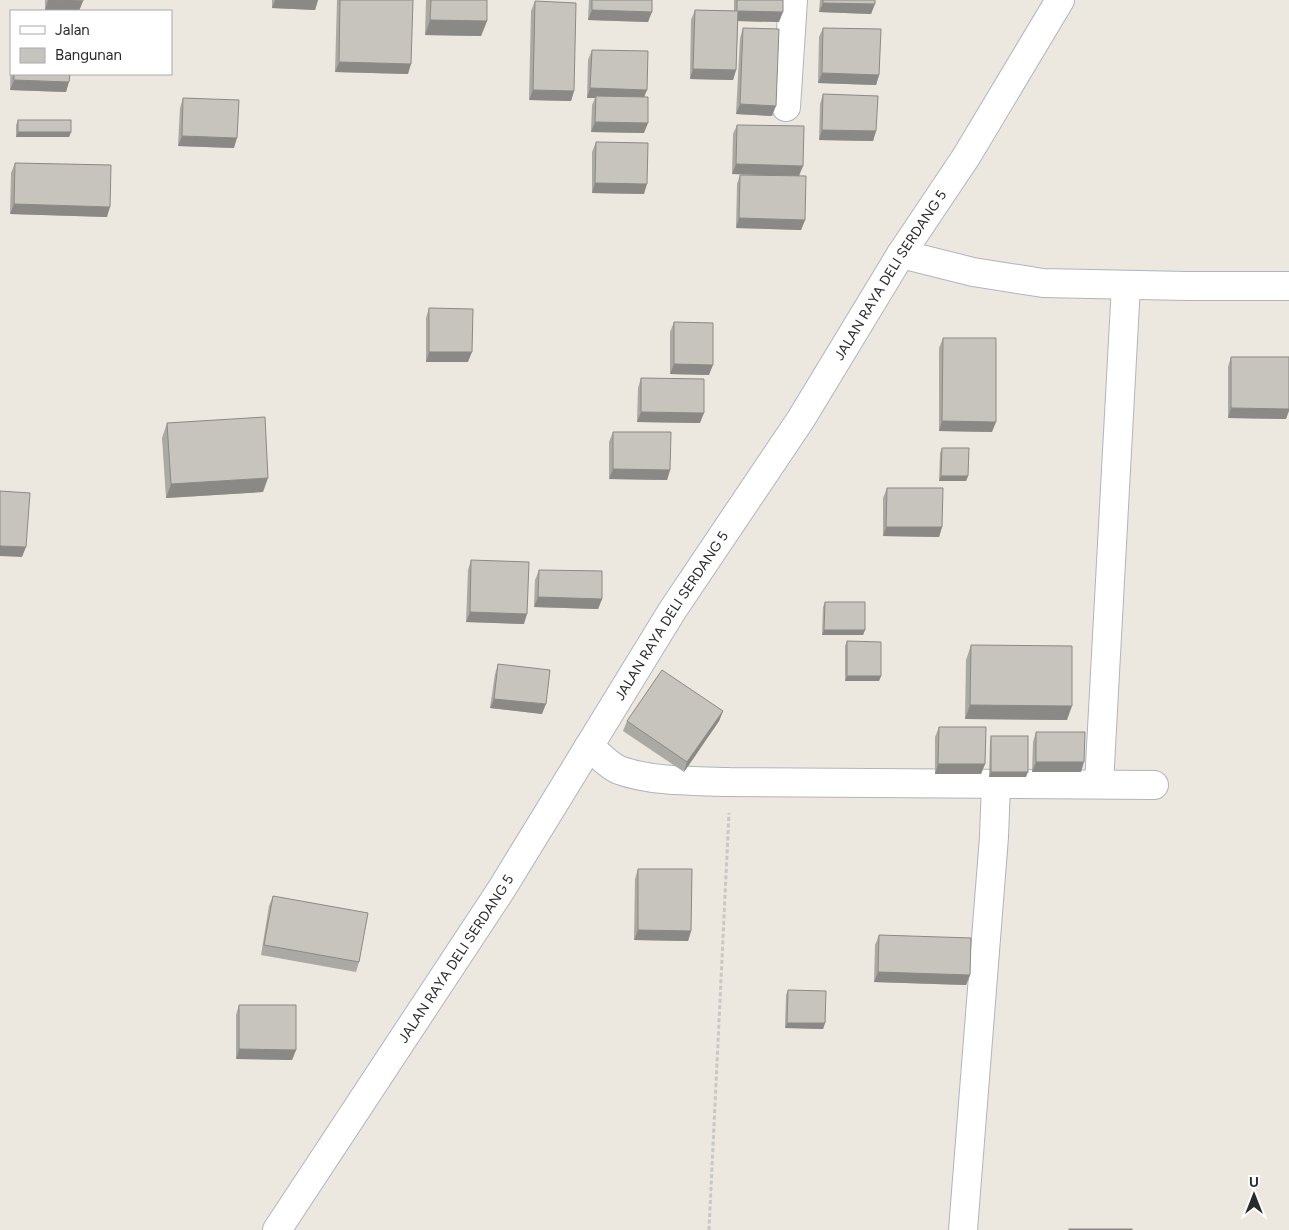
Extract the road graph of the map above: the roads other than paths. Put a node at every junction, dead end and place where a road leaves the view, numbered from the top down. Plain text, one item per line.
1 (793, 0) edge
2 (1060, 0) edge
3 (786, 107) dead end
4 (901, 254) junction
5 (1126, 285) junction
6 (1289, 286) edge
7 (589, 746) junction
8 (996, 784) junction
9 (1099, 784) junction
10 (1154, 785) dead end
11 (278, 1230) edge
12 (963, 1230) edge

1 - 3 street
2 - 4 street, JALAN RAYA DELI SERDANG 5
4 - 5 street
4 - 7 street, JALAN RAYA DELI SERDANG 5
5 - 6 street
5 - 9 street
7 - 8 street
7 - 11 street, JALAN RAYA DELI SERDANG 5
8 - 9 street
8 - 12 street
9 - 10 street

